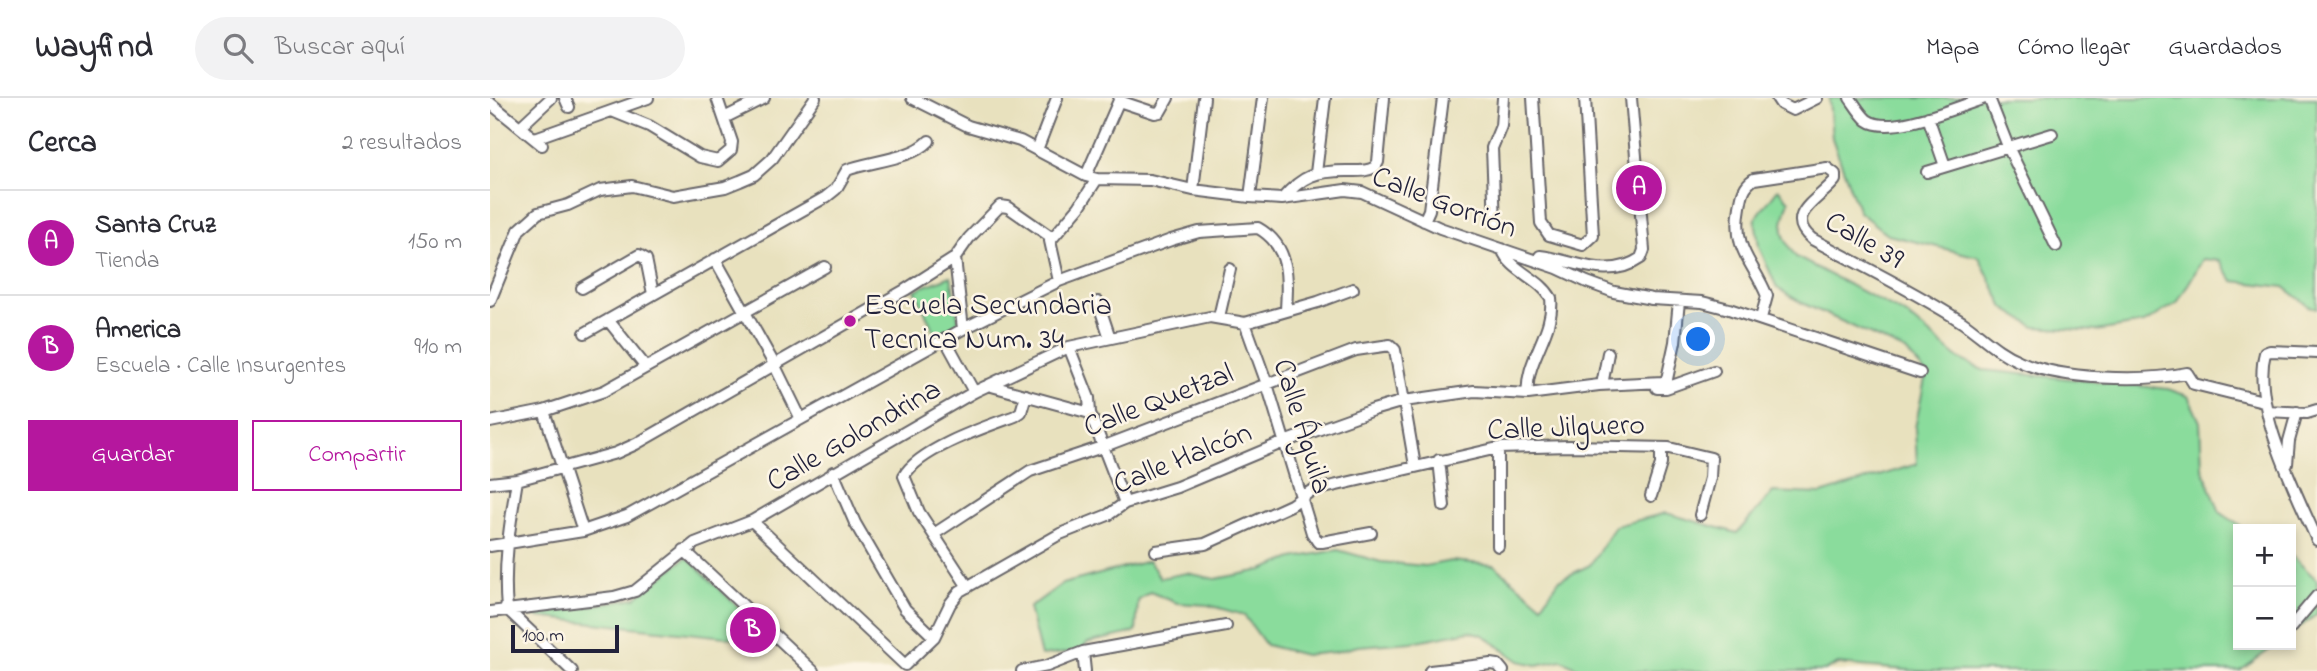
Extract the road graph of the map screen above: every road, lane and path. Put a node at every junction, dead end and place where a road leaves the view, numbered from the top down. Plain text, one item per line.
1 (551, 98) edge
2 (648, 98) edge
3 (717, 98) edge
4 (764, 98) edge
5 (815, 98) edge
6 (912, 98) edge
7 (1057, 98) edge
8 (1168, 98) edge
9 (1204, 98) edge
10 (1263, 98) edge
11 (1325, 98) edge
12 (1384, 98) edge
13 (1443, 98) edge
14 (1503, 98) edge
15 (1533, 98) edge
16 (1585, 98) edge
17 (1631, 98) edge
18 (1777, 98) edge
19 (1817, 98) edge
20 (1850, 98) edge
21 (1987, 98) edge
22 (1119, 99) edge
23 (490, 103) edge
24 (612, 111) junction
25 (1928, 117) junction
26 (724, 118) junction
27 (520, 127) junction
28 (2052, 134) dead end
29 (929, 141) dead end
30 (2009, 149) junction
31 (1037, 150) junction
32 (1945, 166) junction
33 (1927, 172) dead end
34 (1316, 173) junction
35 (1091, 177) junction
36 (1193, 190) junction
37 (1250, 197) junction
38 (1282, 199) junction
39 (1424, 221) junction
40 (1495, 223) dead end
41 (1051, 237) junction
42 (2056, 246) dead end
43 (1502, 249) junction
44 (955, 258) junction
45 (1531, 258) junction
46 (715, 259) junction
47 (825, 268) dead end
48 (1230, 269) dead end
49 (1059, 281) junction
50 (582, 288) dead end
51 (1353, 289) dead end
52 (653, 294) junction
53 (490, 300) edge
54 (1679, 301) junction
55 (1098, 302) dead end
56 (1286, 310) junction
57 (745, 312) junction
58 (1219, 317) junction
59 (1761, 318) junction
60 (608, 320) junction
61 (1245, 323) junction
62 (963, 329) junction
63 (585, 333) dead end
64 (1110, 338) junction
65 (945, 339) junction
66 (1069, 347) junction
67 (1608, 353) dead end
68 (2317, 353) edge
69 (774, 365) junction
70 (645, 366) junction
71 (1714, 371) dead end
72 (1920, 373) dead end
73 (1266, 384) junction
74 (1642, 384) junction
75 (1602, 385) junction
76 (988, 386) junction
77 (974, 392) junction
78 (1528, 394) junction
79 (1026, 395) junction
80 (1404, 401) junction
81 (2265, 406) junction
82 (2317, 410) edge
83 (544, 411) junction
84 (2297, 412) junction
85 (1090, 413) junction
86 (801, 419) junction
87 (490, 422) edge
88 (1284, 442) junction
89 (1102, 447) junction
90 (1498, 448) junction
91 (1661, 448) junction
92 (1439, 460) junction
93 (1415, 467) junction
94 (563, 468) junction
95 (2287, 471) junction
96 (833, 472) junction
97 (517, 480) junction
98 (490, 483) edge
99 (1651, 496) dead end
100 (1300, 497) junction
101 (1125, 503) junction
102 (1444, 506) dead end
103 (1700, 515) dead end
104 (752, 521) junction
105 (583, 531) junction
106 (1371, 533) dead end
107 (933, 534) junction
108 (2317, 540) edge
109 (507, 543) junction
110 (490, 546) edge
111 (1498, 546) dead end
112 (684, 550) junction
113 (1156, 551) dead end
114 (968, 587) junction
115 (2317, 596) edge
116 (507, 609) junction
117 (490, 612) edge
118 (2296, 621) edge
119 (1226, 626) dead end
120 (934, 637) junction
121 (1083, 652) junction
122 (905, 668) edge
123 (1503, 670) edge
124 (572, 671) edge
125 (813, 671) edge
126 (1022, 671) edge
127 (1085, 671) edge
128 (1432, 671) edge

1 - 27 street
2 - 24 street
3 - 26 street
4 - 26 street
5 - 53 street
6 - 31 street, Calle Gorrión
7 - 31 street
8 - 22 street
9 - 36 street
10 - 37 street
11 - 34 street
12 - 34 street
13 - 39 street
14 - 40 street
15 - 16 street
17 - 45 street
18 - 19 street
20 - 25 street
21 - 25 street
21 - 30 street
22 - 35 street
23 - 27 street
24 - 26 street
24 - 27 street
25 - 32 street
28 - 30 street
29 - 46 street
30 - 32 street
30 - 42 street
31 - 35 street, Calle Gorrión
32 - 33 street
34 - 38 street
35 - 36 street, Calle Gorrión
35 - 41 street
36 - 37 street, Calle Gorrión
37 - 38 street, Calle Gorrión
38 - 39 street, Calle Gorrión
39 - 43 street, Calle Gorrión
41 - 44 street
41 - 49 street
43 - 45 street, Calle Gorrión
43 - 78 street
44 - 62 street
44 - 69 street
45 - 54 street, Calle Gorrión
46 - 52 street
46 - 57 street
47 - 57 street
48 - 58 street
49 - 56 street
49 - 62 street
50 - 52 street
51 - 56 street
52 - 60 street
54 - 59 street, Calle Gorrión
54 - 74 street, Calle Halcón
55 - 64 street
56 - 61 street
57 - 69 street
57 - 70 street
58 - 61 street, Calle Golondrina
58 - 64 street, Calle Golondrina
59 - 72 street, Calle Gorrión
59 - 81 street, Calle 39
60 - 63 street
60 - 70 street
61 - 73 street, Calle Águila
62 - 65 street
64 - 66 street, Calle Golondrina
65 - 77 street
65 - 86 street
66 - 76 street, Calle Golondrina
66 - 85 street
67 - 75 street
68 - 81 street
69 - 86 street
69 - 94 street
70 - 83 street
71 - 74 street
73 - 80 street, Calle Quetzal
73 - 88 street, Calle Águila
73 - 89 street, Calle Quetzal
74 - 75 street, Calle Halcón
75 - 78 street, Calle Halcón
76 - 77 street, Calle Golondrina
76 - 79 street
77 - 96 street, Calle Golondrina
78 - 80 street, Calle Halcón
79 - 85 street
79 - 107 street
80 - 88 street, Calle Halcón
80 - 93 street
81 - 84 street
81 - 95 street
82 - 84 street
83 - 87 street
83 - 94 street
84 - 95 street
85 - 89 street
86 - 105 street
88 - 100 street, Calle Águila
88 - 101 street, Calle Halcón
89 - 101 street
89 - 107 street, Calle Quetzal
90 - 91 street, Calle Jilguero
90 - 92 street, Calle Jilguero
90 - 111 street
91 - 99 street
91 - 103 street, Calle Jilguero
92 - 93 street, Calle Jilguero
92 - 102 street
93 - 100 street, Calle Jilguero
94 - 97 street
94 - 105 street
95 - 108 street
96 - 104 street, Calle Golondrina
96 - 120 street
97 - 98 street
97 - 109 street
100 - 106 street, Calle Águila
100 - 113 street, Calle Jilguero
101 - 114 street, Calle Halcón
104 - 112 street, Calle Golondrina
104 - 122 street
105 - 109 street
107 - 114 street
109 - 110 street
109 - 116 street
112 - 116 street, Calle Golondrina
112 - 125 street
114 - 120 street, Calle Halcón
115 - 118 street
116 - 117 street, Calle Golondrina
116 - 124 street
119 - 121 street
120 - 122 street, Calle Halcón
121 - 126 street
121 - 127 street
123 - 128 street

